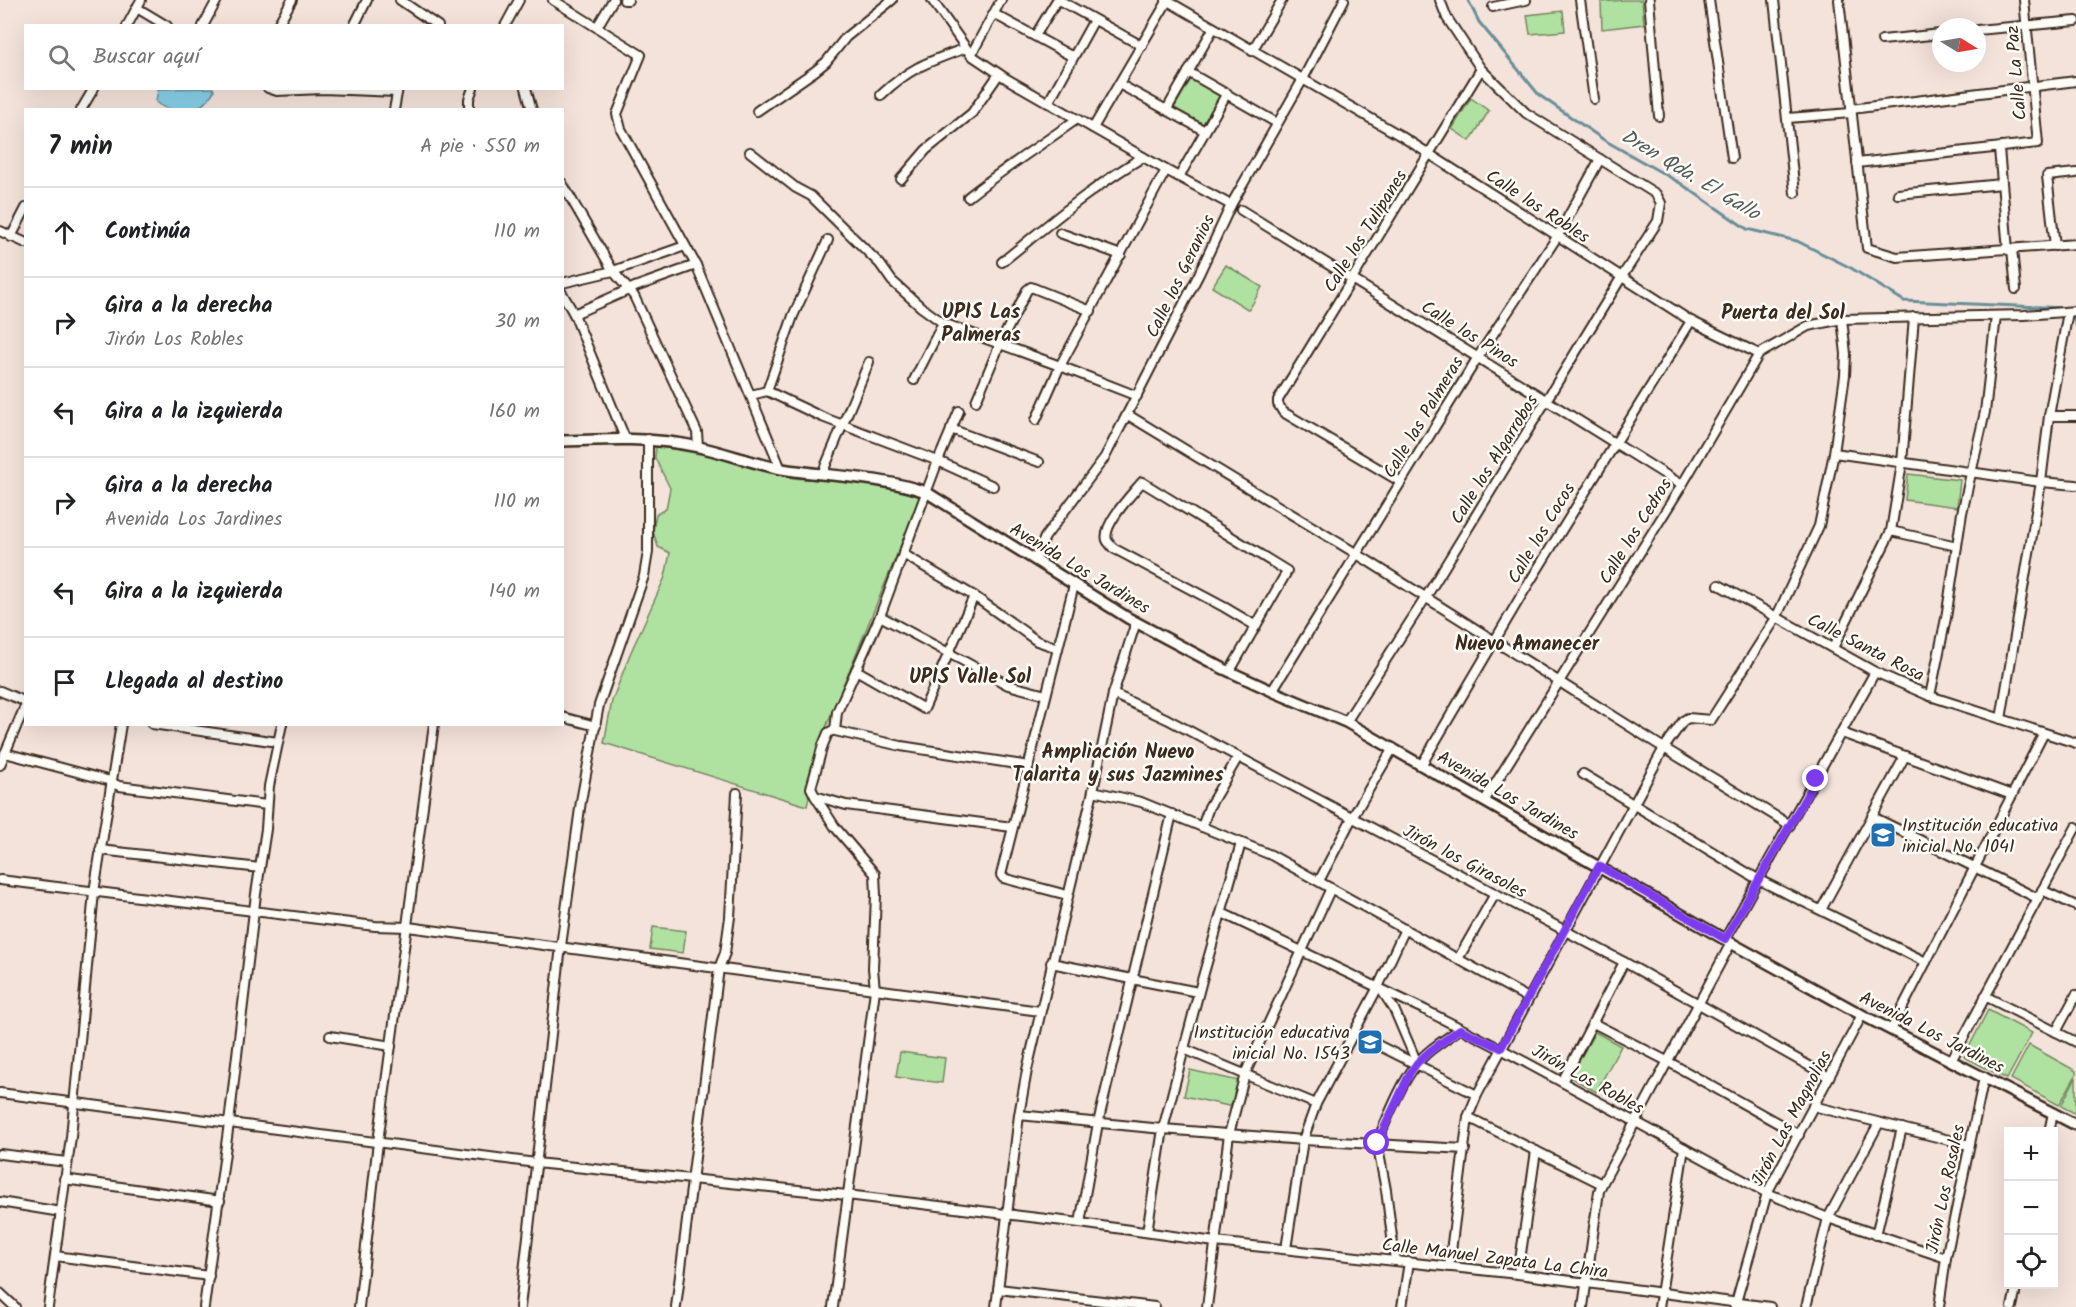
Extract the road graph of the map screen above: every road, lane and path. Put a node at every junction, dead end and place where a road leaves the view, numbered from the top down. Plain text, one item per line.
1 (217, 0) edge
2 (292, 0) edge
3 (367, 0) edge
4 (400, 0) edge
5 (519, 0) edge
6 (553, 0) edge
7 (613, 0) edge
8 (892, 0) edge
9 (932, 0) edge
10 (1001, 0) edge
11 (1058, 0) edge
12 (1167, 0) edge
13 (1271, 0) edge
14 (1344, 0) edge
15 (1440, 0) edge
16 (1526, 0) edge
17 (1580, 0) edge
18 (1649, 0) edge
19 (1709, 0) edge
20 (1774, 0) edge
21 (1839, 0) edge
22 (2024, 0) edge
23 (1281, 2) edge
24 (139, 4) edge
25 (1493, 7) dead end
26 (994, 14) junction
27 (1094, 20) junction
28 (2076, 21) edge
29 (128, 24) edge
30 (164, 24) edge
31 (204, 24) edge
32 (278, 24) edge
33 (355, 24) edge
34 (434, 24) edge
35 (506, 24) edge
36 (2026, 25) junction
37 (597, 27) junction
38 (1214, 29) junction
39 (1986, 29) edge
40 (1932, 35) edge
41 (1035, 36) junction
42 (1882, 40) dead end
43 (1142, 46) junction
44 (1252, 51) junction
45 (969, 52) junction
46 (1073, 57) junction
47 (1481, 69) junction
48 (1188, 72) junction
49 (999, 74) junction
50 (1303, 79) junction
51 (2076, 81) edge
52 (1119, 84) junction
53 (2032, 86) junction
54 (92, 90) edge
55 (398, 90) edge
56 (472, 90) edge
57 (527, 90) edge
58 (1227, 93) junction
59 (881, 95) dead end
60 (1594, 99) dead end
61 (1048, 103) junction
62 (82, 108) edge
63 (394, 108) edge
64 (469, 108) edge
65 (531, 108) edge
66 (1167, 109) junction
67 (757, 111) dead end
68 (1851, 111) junction
69 (1659, 116) dead end
70 (1788, 118) junction
71 (1077, 119) junction
72 (1277, 123) junction
73 (1093, 128) junction
74 (1206, 131) junction
75 (1999, 149) junction
76 (750, 152) dead end
77 (1430, 154) junction
78 (1143, 157) junction
79 (1732, 158) dead end
80 (1600, 159) junction
81 (1857, 164) junction
82 (1166, 170) junction
83 (2076, 173) edge
84 (1179, 177) junction
85 (901, 179) dead end
86 (2002, 184) junction
87 (564, 186) edge
88 (1795, 193) dead end
89 (1898, 194) dead end
90 (968, 197) dead end
91 (1231, 205) junction
92 (1241, 210) dead end
93 (24, 212) edge
94 (0, 231) edge
95 (1060, 233) dead end
96 (11, 237) junction
97 (1557, 237) junction
98 (828, 240) dead end
99 (24, 242) edge
100 (2076, 244) edge
101 (685, 246) junction
102 (2055, 246) junction
103 (2010, 250) junction
104 (1120, 255) junction
105 (1002, 262) dead end
106 (696, 265) junction
107 (613, 271) junction
108 (1621, 278) junction
109 (1353, 279) junction
110 (564, 283) edge
111 (2016, 289) dead end
112 (629, 290) junction
113 (564, 296) edge
114 (1091, 311) junction
115 (2072, 311) edge
116 (574, 314) junction
117 (1996, 316) junction
118 (1914, 317) junction
119 (1842, 319) junction
120 (1691, 321) junction
121 (943, 323) junction
122 (1000, 344) junction
123 (1759, 354) junction
124 (1478, 357) junction
125 (869, 362) dead end
126 (1060, 366) junction
127 (914, 380) dead end
128 (767, 391) junction
129 (751, 395) junction
130 (1137, 396) junction
131 (976, 401) dead end
132 (1547, 401) junction
133 (959, 411) dead end
134 (1128, 415) junction
135 (2049, 416) junction
136 (2076, 417) edge
137 (1036, 420) dead end
138 (842, 424) junction
139 (951, 429) junction
140 (625, 438) junction
141 (648, 439) junction
142 (564, 441) edge
143 (1615, 442) junction
144 (698, 446) junction
145 (1834, 453) junction
146 (938, 461) junction
147 (1039, 462) dead end
148 (1902, 463) junction
149 (781, 469) junction
150 (1971, 470) junction
151 (822, 474) junction
152 (1401, 482) junction
153 (2041, 482) junction
154 (1682, 485) junction
155 (2076, 485) edge
156 (993, 486) dead end
157 (926, 492) junction
158 (1891, 531) junction
159 (1957, 546) junction
160 (903, 554) junction
161 (1357, 554) junction
162 (1035, 560) junction
163 (1074, 585) junction
164 (1719, 585) dead end
165 (974, 596) junction
166 (1426, 597) junction
167 (880, 616) junction
168 (1776, 618) junction
169 (1136, 622) junction
170 (1256, 626) junction
171 (1494, 640) junction
172 (1058, 648) junction
173 (1833, 648) junction
174 (950, 653) junction
175 (856, 670) junction
176 (1230, 671) junction
177 (1875, 672) junction
178 (1560, 681) junction
179 (0, 691) edge
180 (1272, 691) junction
181 (1113, 694) junction
182 (1046, 695) junction
183 (1930, 696) junction
184 (24, 702) edge
185 (24, 708) edge
186 (564, 718) edge
187 (2001, 719) junction
188 (1346, 722) junction
189 (121, 726) edge
190 (166, 726) edge
191 (282, 726) edge
192 (434, 726) edge
193 (596, 726) junction
194 (835, 729) junction
195 (1842, 733) junction
196 (2044, 733) junction
197 (278, 742) junction
198 (2076, 743) edge
199 (1393, 748) junction
200 (1664, 748) junction
201 (5, 753) junction
202 (1905, 756) junction
203 (1238, 757) junction
204 (1422, 764) junction
205 (0, 765) edge
206 (1029, 766) junction
207 (1583, 774) dead end
208 (112, 783) junction
209 (1093, 791) junction
210 (737, 793) dead end
211 (2012, 795) junction
212 (815, 796) junction
213 (1485, 800) junction
214 (267, 805) junction
215 (1633, 805) junction
216 (1172, 814) junction
217 (1873, 817) junction
218 (1352, 818) junction
219 (1790, 825) junction
220 (1012, 826) junction
221 (1202, 826) junction
222 (2076, 827) edge
223 (1241, 843) junction
224 (100, 850) junction
225 (1599, 866) junction
226 (1975, 866) junction
227 (260, 868) junction
228 (0, 880) edge
229 (1759, 880) junction
230 (1319, 881) junction
231 (1331, 888) junction
232 (2042, 890) junction
233 (94, 892) junction
234 (1495, 894) junction
235 (1068, 895) junction
236 (2037, 898) junction
237 (2076, 906) edge
238 (1821, 910) junction
239 (255, 912) junction
240 (1222, 913) junction
241 (408, 927) junction
242 (1405, 929) junction
243 (1564, 931) junction
244 (1728, 941) junction
245 (561, 946) junction
246 (1302, 952) junction
247 (1458, 959) junction
248 (1624, 962) junction
249 (1926, 962) junction
250 (1051, 963) junction
251 (719, 968) junction
252 (1133, 980) junction
253 (1380, 988) junction
254 (875, 990) junction
255 (1198, 992) junction
256 (2076, 995) edge
257 (1985, 996) junction
258 (1528, 998) junction
259 (1699, 1003) junction
260 (1040, 1011) junction
261 (1862, 1015) junction
262 (1593, 1023) junction
263 (1460, 1029) junction
264 (1891, 1030) junction
265 (2056, 1032) junction
266 (1354, 1033) junction
267 (330, 1036) dead end
268 (2076, 1042) edge
269 (391, 1046) junction
270 (1501, 1048) junction
271 (1184, 1049) junction
272 (1667, 1061) junction
273 (1951, 1061) junction
274 (1417, 1063) junction
275 (1245, 1074) junction
276 (1829, 1077) junction
277 (1984, 1077) junction
278 (1562, 1082) junction
279 (0, 1093) edge
280 (1477, 1095) junction
281 (74, 1102) junction
282 (1316, 1104) junction
283 (1814, 1106) junction
284 (2053, 1113) junction
285 (1019, 1115) junction
286 (1468, 1117) junction
287 (1634, 1122) junction
288 (1098, 1123) junction
289 (1879, 1123) junction
290 (230, 1124) junction
291 (2076, 1125) edge
292 (2050, 1127) edge
293 (1902, 1128) junction
294 (1163, 1130) junction
295 (1229, 1134) junction
296 (1799, 1135) junction
297 (1303, 1140) junction
298 (378, 1142) junction
299 (1377, 1143) junction
300 (1969, 1145) junction
301 (1684, 1148) junction
302 (1465, 1149) junction
303 (1536, 1151) junction
304 (0, 1154) edge
305 (67, 1162) junction
306 (536, 1163) junction
307 (64, 1179) junction
308 (693, 1179) junction
309 (1602, 1184) junction
310 (1767, 1193) junction
311 (847, 1195) junction
312 (220, 1201) junction
313 (0, 1202) edge
314 (61, 1212) junction
315 (1006, 1215) junction
316 (1828, 1218) junction
317 (1080, 1223) junction
318 (1148, 1232) junction
319 (1876, 1235) junction
320 (1215, 1242) junction
321 (1286, 1249) junction
322 (55, 1256) junction
323 (1946, 1258) junction
324 (1395, 1260) junction
325 (1409, 1262) junction
326 (1449, 1267) junction
327 (1518, 1274) junction
328 (209, 1276) junction
329 (1586, 1284) junction
330 (998, 1289) junction
331 (2016, 1289) edge
332 (0, 1293) edge
333 (1660, 1293) junction
334 (1112, 1304) edge
335 (1735, 1305) edge
336 (15, 1307) edge
337 (48, 1307) edge
338 (204, 1307) edge
339 (359, 1307) edge
340 (520, 1307) edge
341 (676, 1307) edge
342 (832, 1307) edge
343 (996, 1307) edge
344 (1155, 1307) edge
345 (1207, 1307) edge
346 (1402, 1307) edge
347 (1583, 1307) edge
348 (1659, 1307) edge
349 (1770, 1307) edge
350 (1806, 1307) edge
351 (1939, 1307) edge
352 (2012, 1307) edge

1 - 31 street
2 - 32 street
3 - 33 street
4 - 34 street
5 - 35 street
6 - 37 street
7 - 37 street
8 - 67 street
9 - 45 street
10 - 26 street
11 - 27 street
11 - 41 street
12 - 38 street, Calle los Robles
12 - 43 street
13 - 23 street
14 - 50 street, Calle los Geranios
15 - 47 street
16 - 25 street
17 - 60 street
18 - 69 street
19 - 79 street
20 - 70 street
21 - 68 street
22 - 36 street, Calle La Paz
23 - 44 street
24 - 29 street
24 - 30 street
26 - 41 street
26 - 45 street
27 - 43 street
27 - 46 street
28 - 36 street
36 - 39 street
36 - 53 street, Calle La Paz
37 - 101 street
38 - 44 street, Calle los Robles
38 - 48 street
40 - 42 street
41 - 46 street
43 - 52 street
44 - 50 street, Calle los Robles
45 - 49 street
45 - 59 street
46 - 61 street
47 - 77 street, Calle los Tulipanes
47 - 80 street
48 - 58 street
48 - 66 street
49 - 61 street
49 - 85 street
50 - 72 street, Calle los Geranios
50 - 77 street, Calle los Robles
51 - 53 street
52 - 66 street
52 - 73 street
53 - 68 street
53 - 75 street, Calle La Paz
54 - 62 street
55 - 63 street
56 - 64 street
57 - 65 street
58 - 72 street
58 - 74 street
61 - 71 street
66 - 74 street
68 - 70 street
68 - 81 street
70 - 88 street
71 - 73 street
71 - 90 street
72 - 91 street, Calle los Geranios
73 - 78 street
74 - 84 street
75 - 81 street
75 - 86 street
76 - 121 street
77 - 97 street, Calle los Robles
77 - 109 street, Calle los Tulipanes
78 - 82 street
78 - 105 street
80 - 97 street, Calle las Palmeras
80 - 108 street, Calle los Algarrobos
81 - 103 street
82 - 84 street
82 - 104 street
83 - 102 street
84 - 91 street
86 - 89 street
86 - 103 street
87 - 107 street
91 - 130 street, Calle los Geranios
92 - 109 street, Calle los Pinos
93 - 96 street
94 - 96 street
95 - 104 street
96 - 99 street
97 - 108 street, Calle los Robles
97 - 124 street, Calle las Palmeras
98 - 128 street
100 - 102 street
101 - 106 street
101 - 107 street
102 - 103 street
103 - 111 street
104 - 114 street
106 - 112 street
106 - 129 street
107 - 110 street
107 - 112 street
108 - 120 street, Calle los Robles
108 - 132 street, Calle los Algarrobos
109 - 124 street, Calle los Pinos
109 - 152 street, Calle los Tulipanes
112 - 116 street
112 - 144 street
113 - 116 street
114 - 122 street
114 - 126 street
115 - 117 street, Calle los Cedros
115 - 135 street
116 - 140 street
117 - 118 street, Calle los Cedros
117 - 150 street
118 - 119 street, Calle los Cedros
118 - 148 street
119 - 123 street, Calle los Cedros
119 - 145 street
120 - 123 street, Calle los Robles
120 - 143 street, Calle los Cocos
121 - 122 street
121 - 127 street
122 - 126 street
122 - 131 street
123 - 154 street, Calle los Cedros
124 - 132 street, Calle los Pinos
124 - 152 street, Calle las Palmeras
125 - 138 street
126 - 130 street
126 - 137 street
128 - 129 street
128 - 138 street
129 - 149 street
130 - 134 street, Calle los Geranios
132 - 143 street, Calle los Pinos
132 - 166 street, Calle los Algarrobos
133 - 139 street
134 - 161 street
134 - 162 street, Calle los Geranios
135 - 136 street
135 - 153 street
138 - 146 street
138 - 151 street
139 - 146 street
139 - 147 street
140 - 141 street, Avenida Los Jardines
140 - 142 street, Avenida Los Jardines
141 - 144 street, Avenida Los Jardines
141 - 193 street
143 - 154 street, Calle los Pinos
143 - 171 street, Calle los Cocos
144 - 149 street, Avenida Los Jardines
145 - 148 street
145 - 168 street
146 - 156 street
146 - 157 street
148 - 150 street
148 - 158 street
149 - 151 street, Avenida Los Jardines
150 - 153 street
150 - 159 street
151 - 157 street, Avenida Los Jardines
152 - 161 street, Calle las Palmeras
153 - 155 street
153 - 187 street
154 - 178 street, Calle los Cedros
157 - 160 street
157 - 162 street, Avenida Los Jardines
158 - 159 street
158 - 173 street
159 - 183 street
160 - 165 street
160 - 167 street
161 - 166 street
161 - 180 street, Calle las Palmeras
162 - 163 street, Avenida Los Jardines
163 - 169 street, Avenida Los Jardines
163 - 172 street
164 - 168 street, Calle Santa Rosa
165 - 172 street
165 - 174 street
166 - 171 street
166 - 188 street, Calle los Algarrobos
167 - 174 street
167 - 175 street
168 - 173 street, Calle Santa Rosa
168 - 200 street
169 - 176 street, Avenida Los Jardines
169 - 181 street
170 - 170 street
170 - 176 street
171 - 178 street
171 - 204 street, Calle los Cocos
172 - 182 street
173 - 177 street, Calle Santa Rosa
174 - 175 street
174 - 182 street
175 - 194 street
176 - 180 street, Avenida Los Jardines
177 - 183 street, Calle Santa Rosa
177 - 195 street
178 - 200 street
178 - 213 street, Calle los Cedros
179 - 184 street
180 - 188 street, Avenida Los Jardines
181 - 203 street, Jirón los Girasoles
181 - 209 street
182 - 206 street
183 - 187 street, Calle Santa Rosa
185 - 201 street
186 - 193 street
187 - 196 street, Calle Santa Rosa
188 - 199 street, Avenida Los Jardines
189 - 208 street
190 - 197 street
191 - 197 street
192 - 241 street
193 - 245 street
194 - 206 street
194 - 212 street
195 - 202 street
195 - 219 street
196 - 198 street, Calle Santa Rosa
196 - 211 street
197 - 214 street
199 - 204 street, Avenida Los Jardines
199 - 218 street
200 - 215 street
200 - 219 street
201 - 205 street
201 - 208 street
202 - 211 street
202 - 217 street
203 - 218 street, Jirón los Girasoles
203 - 221 street
204 - 213 street, Avenida Los Jardines
206 - 220 street
207 - 215 street
208 - 214 street
208 - 224 street
209 - 216 street
209 - 235 street
210 - 251 street
211 - 226 street
212 - 220 street
212 - 254 street
213 - 225 street, Avenida Los Jardines
214 - 227 street
215 - 225 street
215 - 229 street
216 - 221 street
216 - 252 street
217 - 226 street
217 - 238 street
218 - 230 street
218 - 234 street, Jirón los Girasoles
219 - 229 street
220 - 235 street
221 - 223 street
222 - 232 street
223 - 230 street
223 - 240 street
224 - 227 street
224 - 233 street
225 - 243 street
225 - 244 street, Avenida Los Jardines
226 - 236 street
226 - 249 street
227 - 239 street
228 - 233 street
229 - 238 street
229 - 244 street
230 - 231 street
231 - 242 street
231 - 246 street
232 - 236 street
232 - 237 street
233 - 239 street
233 - 281 street
234 - 243 street, Jirón los Girasoles
234 - 247 street
235 - 250 street
236 - 257 street
238 - 249 street
239 - 241 street
239 - 290 street
240 - 246 street, Jirón Los Robles
240 - 255 street
241 - 245 street
241 - 269 street
242 - 247 street
242 - 253 street
243 - 248 street, Jirón los Girasoles
243 - 258 street
244 - 259 street
244 - 261 street, Avenida Los Jardines
245 - 251 street
245 - 306 street
246 - 253 street, Jirón Los Robles
246 - 275 street
247 - 258 street
248 - 259 street, Jirón los Girasoles
248 - 262 street
249 - 264 street
250 - 252 street
250 - 260 street
251 - 254 street
251 - 308 street
252 - 255 street
252 - 288 street
253 - 263 street, Jirón Los Robles
253 - 266 street
253 - 274 street
254 - 260 street
254 - 311 street
255 - 271 street
256 - 265 street
257 - 265 street
257 - 273 street
258 - 270 street
259 - 272 street
259 - 276 street, Jirón los Girasoles
260 - 285 street
261 - 264 street, Avenida Los Jardines
261 - 276 street, Jirón Las Magnolias
262 - 272 street
262 - 278 street
263 - 270 street, Jirón Los Robles
263 - 274 street
264 - 273 street, Avenida Los Jardines
265 - 268 street
266 - 274 street
266 - 282 street
267 - 269 street
269 - 298 street
270 - 278 street, Jirón Los Robles
270 - 280 street
271 - 275 street
271 - 294 street
272 - 287 street
272 - 296 street
273 - 277 street, Avenida Los Jardines
274 - 280 street
274 - 299 street
275 - 282 street
275 - 295 street
276 - 283 street, Jirón Las Magnolias
277 - 284 street, Avenida Los Jardines
277 - 300 street, Jirón Los Rosales
278 - 287 street, Jirón Los Robles
279 - 281 street, Calle Manuel Zapata La Chira
280 - 286 street
281 - 290 street, Calle Manuel Zapata La Chira
281 - 305 street
282 - 297 street
283 - 289 street
283 - 296 street, Jirón Las Magnolias
284 - 291 street, Avenida Los Jardines
284 - 292 street
285 - 288 street
285 - 315 street
286 - 302 street
286 - 303 street
287 - 301 street, Jirón Los Robles
287 - 309 street
288 - 294 street
288 - 317 street
289 - 293 street
289 - 316 street
290 - 298 street, Calle Manuel Zapata La Chira
290 - 312 street
293 - 300 street
293 - 319 street
294 - 295 street
294 - 318 street
295 - 297 street
295 - 320 street
296 - 310 street, Jirón Las Magnolias
297 - 299 street
297 - 321 street
298 - 306 street, Calle Manuel Zapata La Chira
298 - 339 street
299 - 302 street
299 - 324 street
300 - 323 street, Jirón Los Rosales
301 - 310 street, Jirón Los Robles
301 - 333 street
302 - 326 street
303 - 309 street
303 - 327 street
304 - 305 street
305 - 307 street
306 - 308 street, Calle Manuel Zapata La Chira
306 - 340 street
307 - 312 street
307 - 314 street
308 - 311 street, Calle Manuel Zapata La Chira
308 - 341 street
309 - 329 street
310 - 316 street, Jirón Los Robles
310 - 335 street, Jirón Las Magnolias
311 - 315 street, Calle Manuel Zapata La Chira
311 - 342 street
312 - 328 street
313 - 314 street
314 - 322 street
315 - 317 street, Calle Manuel Zapata La Chira
315 - 330 street
316 - 319 street, Jirón Los Robles
316 - 350 street
317 - 318 street, Calle Manuel Zapata La Chira
318 - 320 street, Calle Manuel Zapata La Chira
319 - 323 street, Jirón Los Robles
320 - 321 street, Calle Manuel Zapata La Chira
320 - 345 street
321 - 324 street, Calle Manuel Zapata La Chira
322 - 328 street
322 - 337 street
323 - 351 street, Jirón Los Rosales
324 - 325 street, Calle Manuel Zapata La Chira
325 - 326 street, Calle Manuel Zapata La Chira
325 - 346 street
326 - 327 street, Calle Manuel Zapata La Chira
327 - 329 street, Calle Manuel Zapata La Chira
328 - 338 street
329 - 333 street, Calle Manuel Zapata La Chira
329 - 347 street
330 - 334 street
330 - 343 street
331 - 352 street
332 - 336 street
333 - 335 street, Calle Manuel Zapata La Chira
333 - 348 street
334 - 344 street
335 - 349 street, Calle Manuel Zapata La Chira

